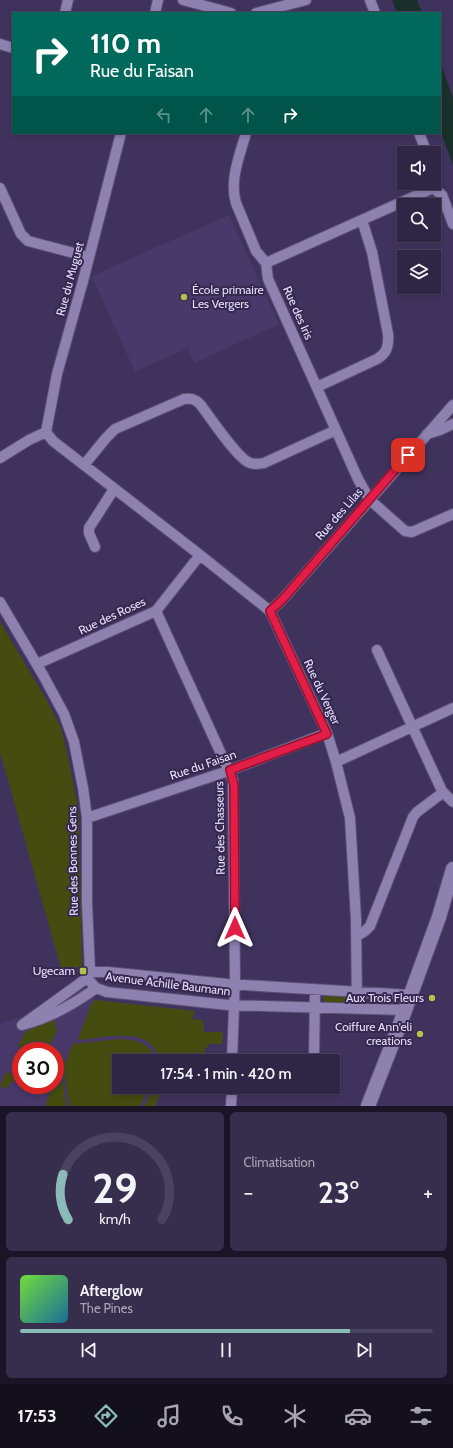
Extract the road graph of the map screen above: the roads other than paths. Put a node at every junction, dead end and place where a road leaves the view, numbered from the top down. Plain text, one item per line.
1 (68, 0) edge
2 (158, 0) edge
3 (183, 0) edge
4 (306, 0) edge
5 (370, 0) edge
6 (65, 12) edge
7 (155, 12) edge
8 (227, 12) edge
9 (260, 12) edge
10 (375, 12) edge
11 (0, 44) edge
12 (12, 48) edge
13 (122, 134) edge
14 (246, 134) edge
15 (419, 134) edge
16 (424, 146) edge
17 (0, 188) edge
18 (422, 190) edge
19 (438, 190) edge
20 (362, 220) junction
21 (453, 224) edge
22 (89, 257) junction
23 (266, 263) junction
24 (317, 387) junction
25 (453, 405) edge
26 (453, 424) edge
27 (336, 430) junction
28 (46, 432) junction
29 (427, 434) junction
30 (0, 458) edge
31 (84, 466) junction
32 (114, 489) junction
33 (369, 499) junction
34 (453, 514) edge
35 (94, 547) dead end
36 (200, 554) junction
37 (0, 602) edge
38 (156, 611) junction
39 (270, 611) junction
40 (377, 650) dead end
41 (37, 664) junction
42 (453, 708) edge
43 (413, 726) junction
44 (327, 734) junction
45 (336, 762) junction
46 (230, 770) junction
47 (442, 791) junction
48 (453, 802) edge
49 (87, 818) junction
50 (453, 869) edge
51 (450, 900) edge
52 (357, 936) junction
53 (89, 975) junction
54 (235, 984) junction
55 (96, 988) junction
56 (315, 989) junction
57 (357, 992) junction
58 (410, 995) junction
59 (234, 1005) junction
60 (314, 1007) junction
61 (357, 1008) junction
62 (405, 1010) junction
63 (232, 1054) edge
64 (314, 1054) edge
65 (232, 1094) edge
66 (231, 1106) edge
67 (368, 1106) edge

1 - 6 street
2 - 7 street
3 - 8 street
4 - 9 street
5 - 10 street
11 - 12 street
13 - 22 street, Rue du Muguet
14 - 23 street, Rue des Iris
15 - 16 street
17 - 22 street
18 - 20 street
19 - 21 street
20 - 23 street
20 - 24 street
22 - 28 street, Rue du Muguet
23 - 24 street, Rue des Iris
24 - 27 street, Rue des Iris
25 - 29 street, Rue des Lilas
26 - 29 street, Rue des Lilas
27 - 31 street
27 - 33 street, Rue des Iris
28 - 30 street
28 - 31 street, Rue du Verger
29 - 33 street, Rue des Lilas
31 - 32 street, Rue du Verger
32 - 35 street
32 - 36 street, Rue du Verger
33 - 34 street
33 - 39 street, Rue des Lilas
36 - 38 street, Rue des Roses
36 - 39 street, Rue du Verger
37 - 41 street, Rue des Bonnes Gens
38 - 41 street, Rue des Roses
38 - 46 street, Rue des Chasseurs
39 - 44 street, Rue du Verger
40 - 43 street
41 - 49 street, Rue des Bonnes Gens
42 - 43 street
43 - 45 street
43 - 47 street
44 - 45 street, Rue du Verger
44 - 46 street, Rue du Faisan
45 - 52 street, Rue du Verger
46 - 49 street, Rue du Faisan
46 - 54 street, Rue des Chasseurs
47 - 48 street
47 - 52 street
49 - 53 street, Rue des Bonnes Gens
50 - 51 main road
51 - 58 main road
52 - 57 street, Rue du Verger
53 - 54 street, Avenue Achille Baumann
53 - 55 street, Avenue Achille Baumann
53 - 55 street
54 - 56 street, Avenue Achille Baumann
54 - 59 street, Rue des Chasseurs
55 - 59 street, Avenue Achille Baumann
56 - 57 street, Avenue Achille Baumann
56 - 60 street
57 - 58 street, Avenue Achille Baumann
57 - 61 street, Rue du Verger
58 - 62 main road
59 - 60 street, Avenue Achille Baumann
59 - 63 street, Rue des Chasseurs
60 - 61 street, Avenue Achille Baumann
60 - 64 street
61 - 62 street, Avenue Achille Baumann
62 - 67 main road
65 - 66 street

